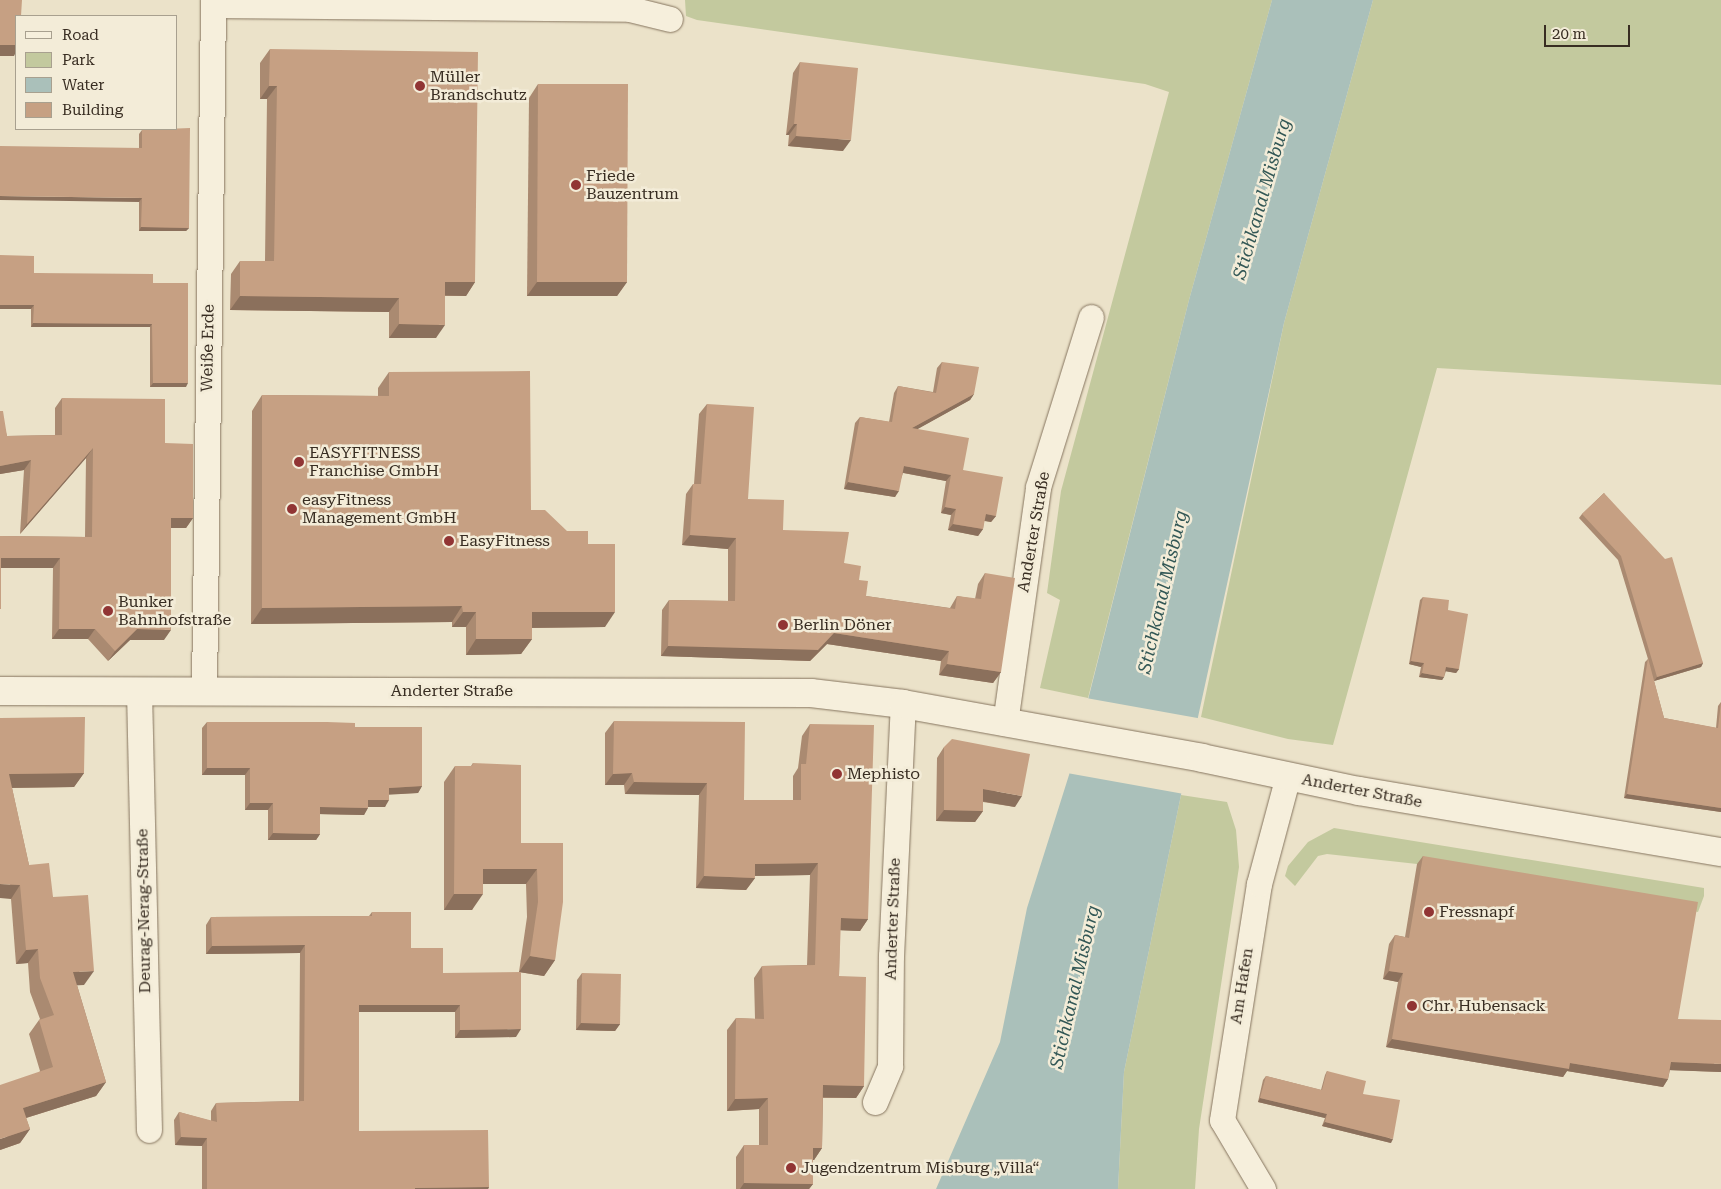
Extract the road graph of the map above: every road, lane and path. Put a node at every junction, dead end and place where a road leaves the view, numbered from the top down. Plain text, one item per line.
1 (213, 2) edge
2 (670, 19) dead end
3 (1091, 317) dead end
4 (0, 691) edge
5 (140, 691) junction
6 (204, 691) junction
7 (903, 704) junction
8 (1005, 723) junction
9 (1288, 776) junction
10 (1721, 852) edge
11 (875, 1102) dead end
12 (149, 1130) dead end
13 (1263, 1189) edge

1 - 2 street, Weiße Erde
1 - 6 street, Weiße Erde
3 - 8 street, Anderter Straße
4 - 5 main road, Anderter Straße
5 - 6 main road, Anderter Straße
5 - 12 street, Deurag-Nerag-Straße
6 - 7 main road, Anderter Straße
7 - 8 main road, Anderter Straße
7 - 11 street, Anderter Straße
8 - 9 main road, Anderter Straße
9 - 10 main road, Anderter Straße
9 - 13 street, Am Hafen

